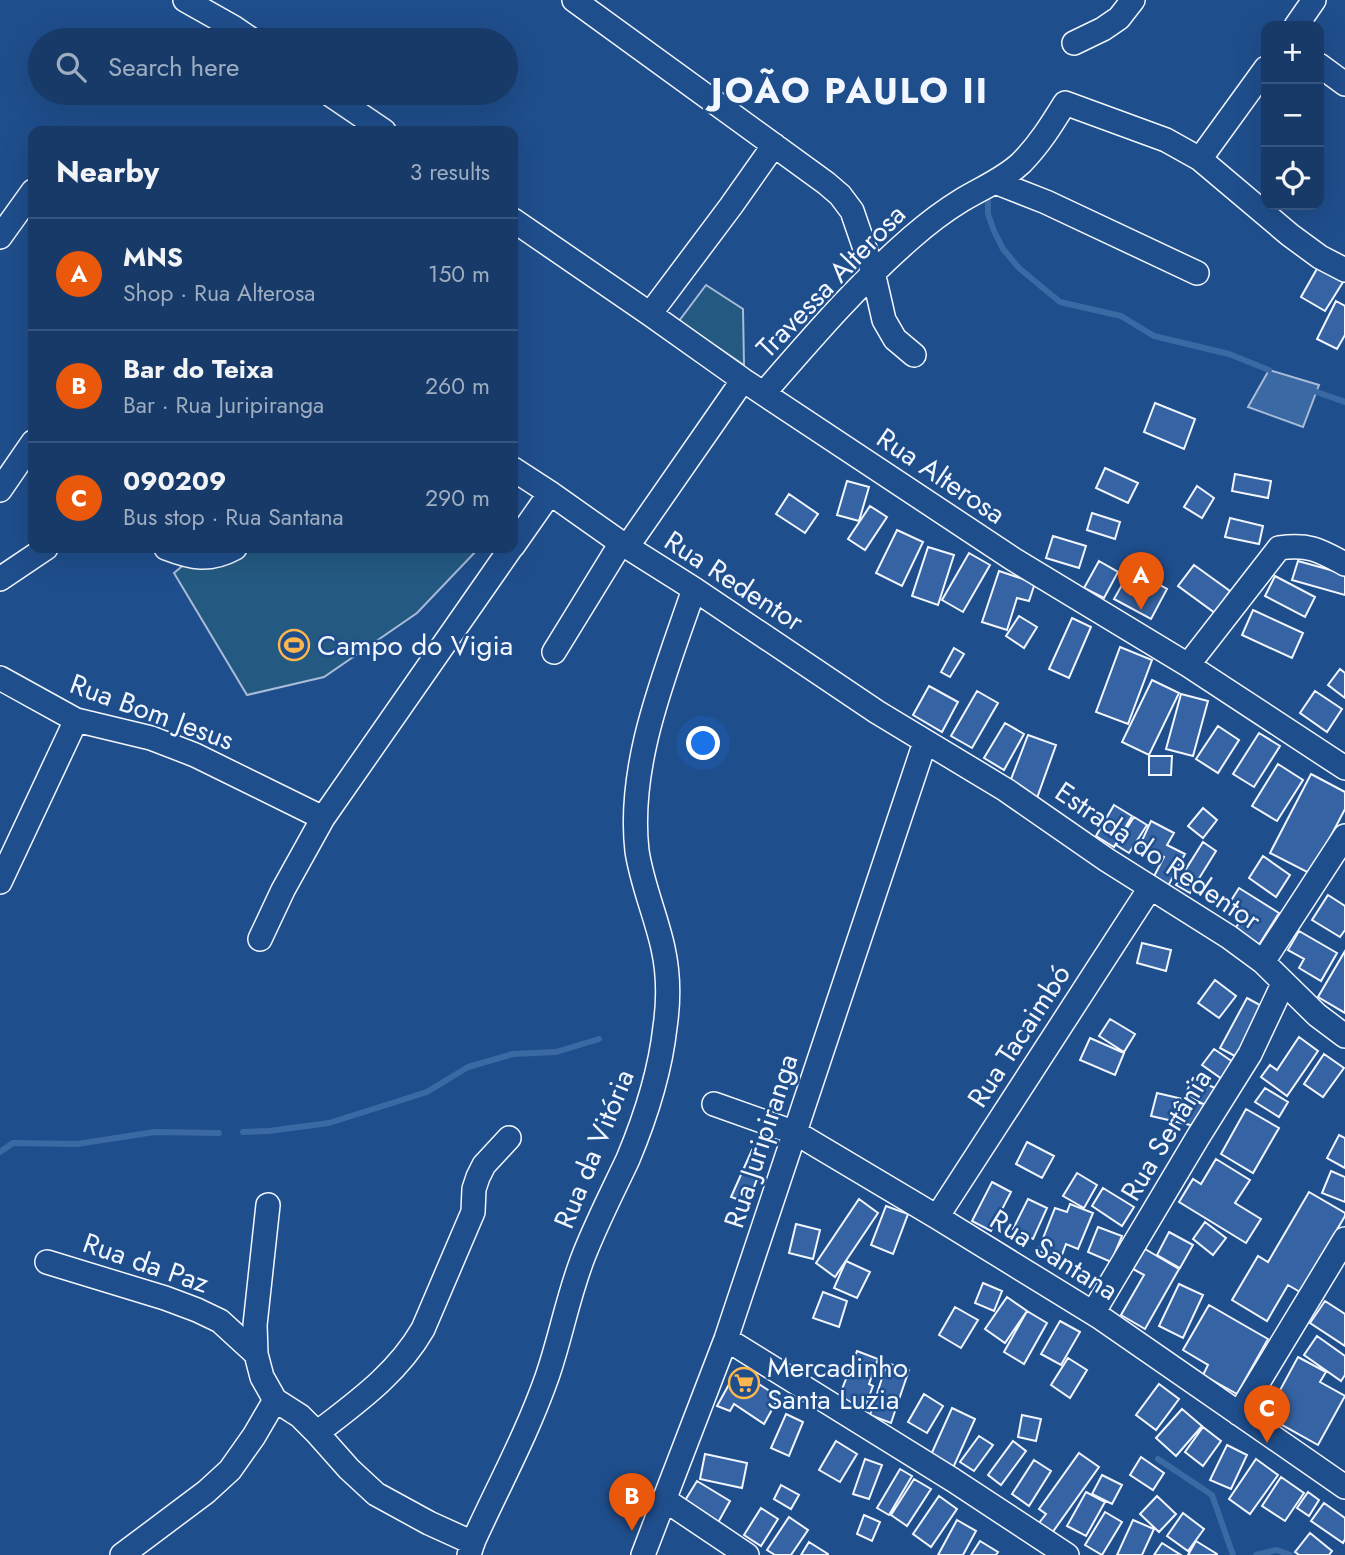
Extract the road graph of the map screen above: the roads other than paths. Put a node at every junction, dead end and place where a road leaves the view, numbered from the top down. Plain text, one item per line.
1 (185, 0) edge
2 (573, 0) edge
3 (1133, 0) edge
4 (1314, 0) edge
5 (1299, 21) edge
6 (234, 28) edge
7 (1074, 43) dead end
8 (1324, 69) edge
9 (1261, 75) edge
10 (1345, 84) edge
11 (346, 105) edge
12 (377, 126) edge
13 (774, 145) junction
14 (1200, 159) junction
15 (995, 182) junction
16 (28, 198) edge
17 (518, 223) edge
18 (0, 237) edge
19 (1345, 270) edge
20 (873, 272) junction
21 (1198, 273) dead end
22 (650, 314) junction
23 (914, 355) dead end
24 (743, 380) junction
25 (764, 393) junction
26 (28, 449) edge
27 (518, 472) edge
28 (0, 490) edge
29 (550, 493) junction
30 (518, 538) edge
31 (624, 545) junction
32 (39, 553) edge
33 (181, 553) edge
34 (226, 553) edge
35 (508, 553) edge
36 (1345, 564) edge
37 (0, 579) edge
38 (694, 589) junction
39 (554, 652) dead end
40 (1188, 665) junction
41 (0, 678) edge
42 (76, 720) junction
43 (925, 742) junction
44 (1345, 768) edge
45 (323, 818) junction
46 (1345, 836) edge
47 (0, 882) edge
48 (1150, 888) junction
49 (260, 939) dead end
50 (1262, 962) junction
51 (1283, 984) junction
52 (1345, 1036) edge
53 (714, 1104) dead end
54 (796, 1133) junction
55 (509, 1138) dead end
56 (268, 1205) dead end
57 (937, 1217) junction
58 (1345, 1239) edge
59 (47, 1262) dead end
60 (1093, 1314) junction
61 (726, 1339) junction
62 (256, 1354) junction
63 (275, 1400) junction
64 (1239, 1414) junction
65 (317, 1433) junction
66 (1345, 1487) edge
67 (665, 1500) junction
68 (471, 1549) edge
69 (131, 1553) edge
70 (643, 1555) edge
71 (747, 1555) edge
72 (1067, 1555) edge

1 - 6 street
2 - 13 street
3 - 7 street
4 - 5 street
8 - 10 street
9 - 14 street
11 - 12 street
13 - 20 street
13 - 22 street
14 - 15 street, Travessa Alterosa
14 - 19 street
15 - 20 street, Travessa Alterosa
15 - 21 street
16 - 18 street
17 - 22 street, Rua Alterosa
20 - 23 street
20 - 25 street, Travessa Alterosa
22 - 24 street, Rua Alterosa
24 - 25 street, Rua Alterosa
24 - 31 street
25 - 40 street, Rua Alterosa
26 - 28 street
27 - 29 street, Rua Redentor
29 - 30 street
29 - 31 street, Rua Redentor
31 - 38 street, Rua Redentor
31 - 39 street
32 - 37 street
33 - 34 street
35 - 45 street
36 - 40 street
38 - 43 street, Rua Redentor
38 - 68 street, Rua da Vitória
40 - 44 street, Rua Alterosa
41 - 42 street, Rua Bom Jesus
42 - 45 street, Rua Bom Jesus
42 - 47 street
43 - 48 street, Estrada do Redentor
43 - 54 street, Rua Juripiranga
45 - 49 street
46 - 50 street
48 - 50 street, Estrada do Redentor
48 - 57 street, Rua Tacaimbó
50 - 51 street, Estrada do Redentor
51 - 52 street, Estrada do Redentor
51 - 60 street, Rua Sertânia
53 - 54 street, Rua Santana
54 - 57 street, Rua Santana
54 - 61 street, Rua Juripiranga
55 - 65 street
56 - 62 street
57 - 60 street, Rua Santana
58 - 64 street
59 - 62 street, Rua da Paz
60 - 64 street, Rua Santana
61 - 67 street, Rua Juripiranga
61 - 72 street
62 - 63 street
63 - 65 street
63 - 69 street
64 - 66 street, Rua Santana
65 - 68 street
67 - 70 street, Rua Juripiranga
67 - 71 street

